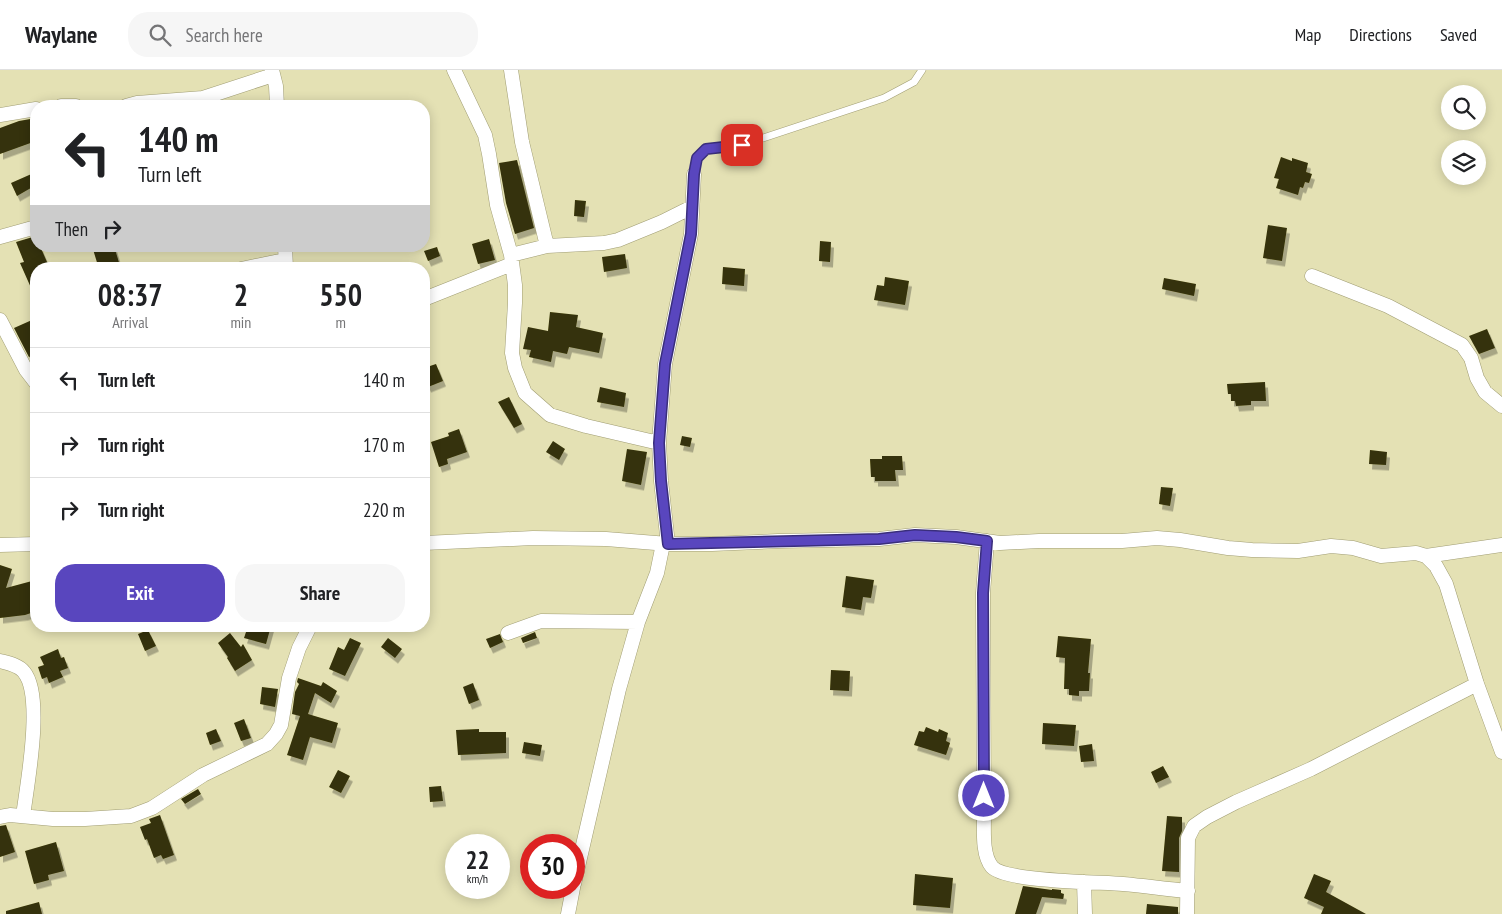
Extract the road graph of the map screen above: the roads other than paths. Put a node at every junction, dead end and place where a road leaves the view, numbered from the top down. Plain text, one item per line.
1 (454, 70) edge
2 (511, 70) edge
3 (922, 70) edge
4 (273, 72) edge
5 (177, 100) edge
6 (277, 100) edge
7 (30, 110) edge
8 (0, 115) edge
9 (694, 174) joint
10 (692, 207) junction
11 (30, 229) edge
12 (0, 237) edge
13 (547, 246) junction
14 (285, 258) edge
15 (511, 259) junction
16 (269, 262) edge
17 (1312, 276) dead end
18 (430, 296) edge
19 (0, 320) edge
20 (30, 374) edge
21 (1502, 406) edge
22 (659, 443) junction
23 (987, 541) junction
24 (430, 542) edge
25 (30, 544) edge
26 (666, 544) junction
27 (0, 545) edge
28 (1502, 545) edge
29 (1426, 556) junction
30 (638, 622) junction
31 (307, 632) edge
32 (508, 633) dead end
33 (0, 661) edge
34 (1477, 684) junction
35 (1502, 752) edge
36 (23, 816) junction
37 (0, 817) edge
38 (585, 835) edge
39 (1084, 882) junction
40 (1188, 891) junction
41 (571, 899) edge
42 (568, 914) edge
43 (1085, 914) edge
44 (1187, 914) edge

1 - 15 street
2 - 13 street
3 - 9 lane
4 - 5 street
4 - 6 street
7 - 8 street
9 - 10 street
10 - 13 street
10 - 22 street
11 - 12 street
13 - 15 street
14 - 16 street
15 - 18 street
15 - 22 street
17 - 21 street
19 - 20 street
22 - 26 street
23 - 26 street
23 - 29 street
23 - 39 street
24 - 26 street
25 - 27 street
26 - 30 street
28 - 29 street
29 - 34 street
30 - 32 street
30 - 38 street
31 - 36 street
33 - 36 street
34 - 35 street
34 - 40 street
36 - 37 street
39 - 40 street
39 - 43 street
40 - 44 street
41 - 42 street

